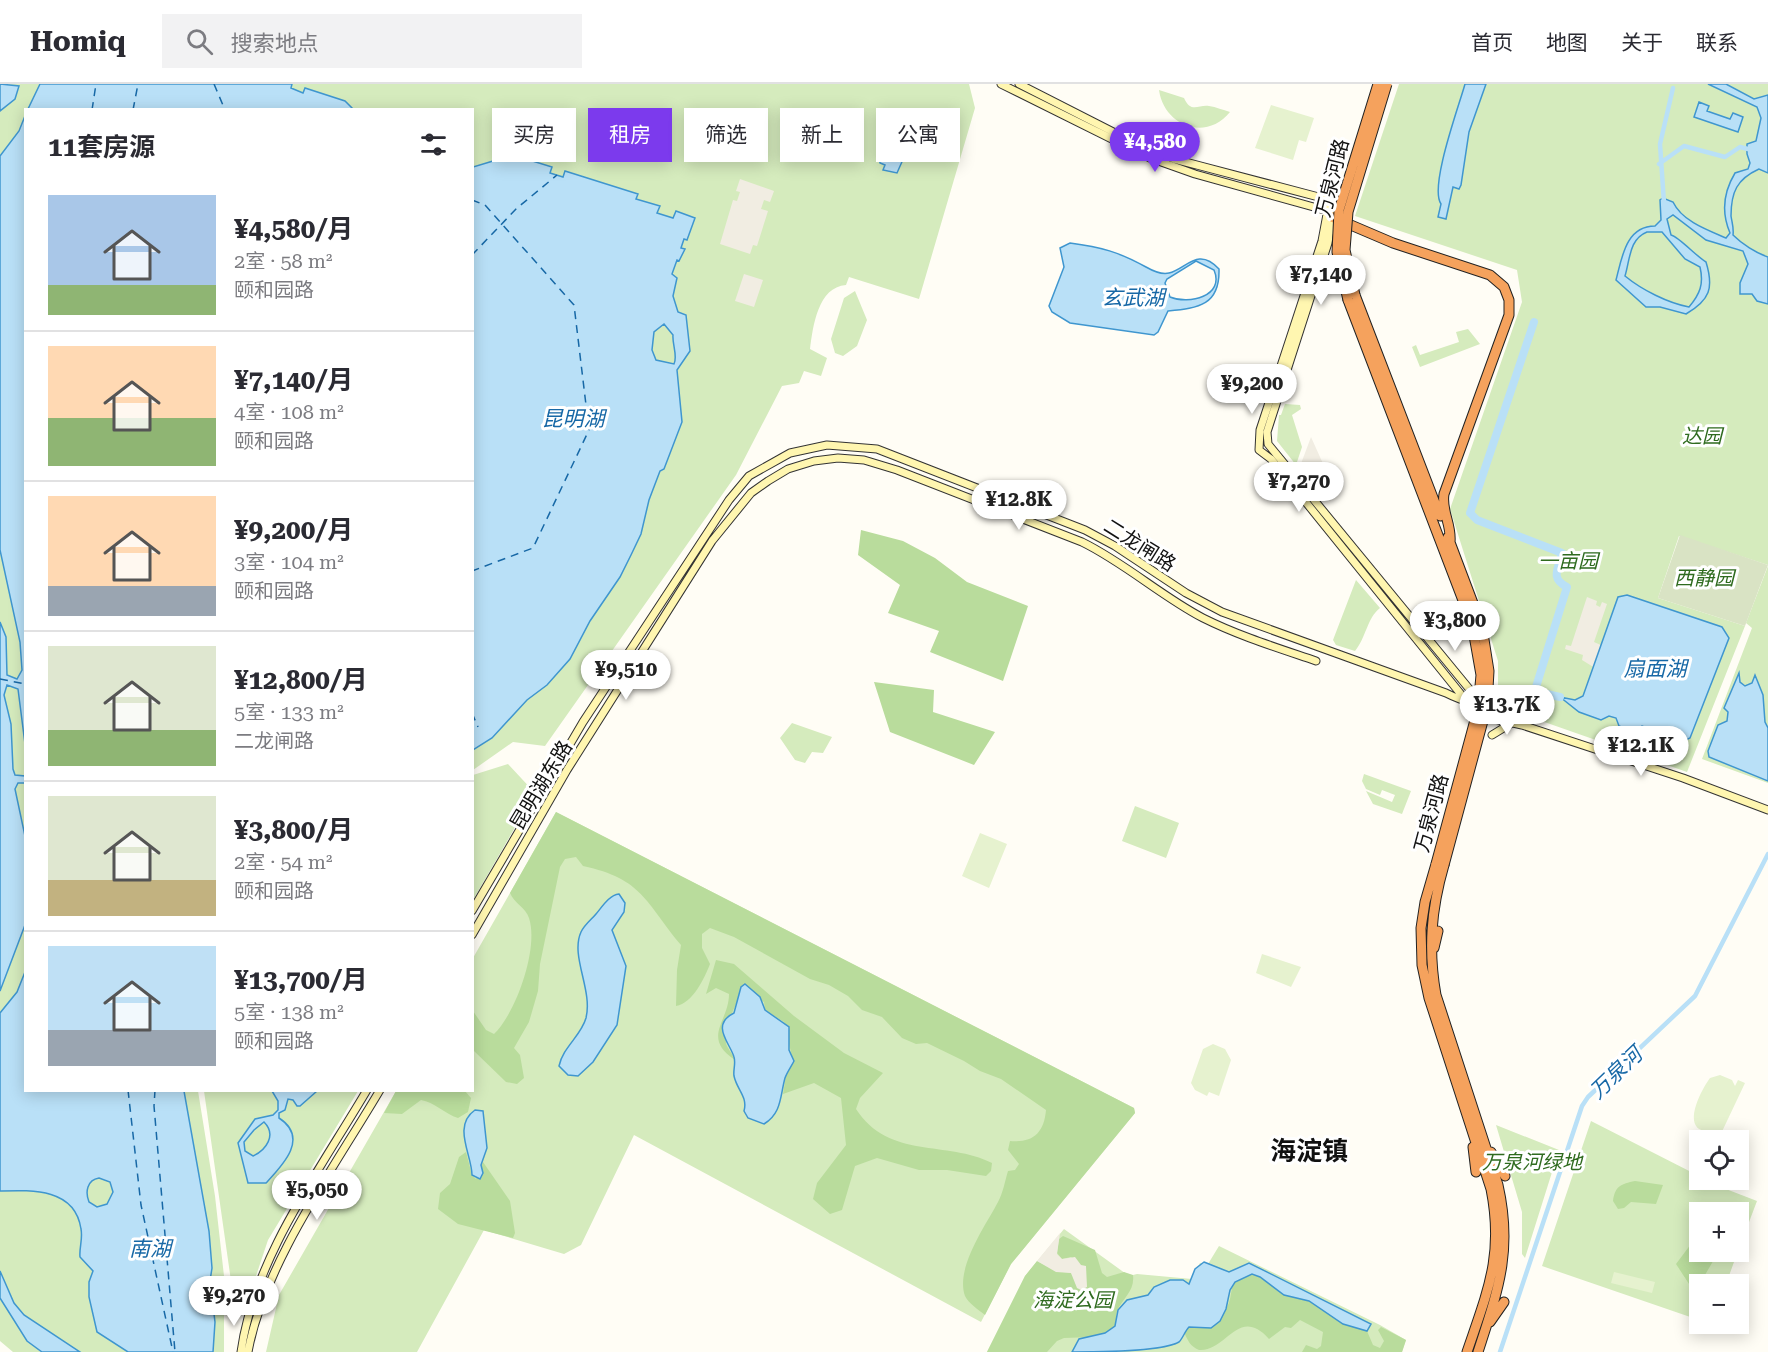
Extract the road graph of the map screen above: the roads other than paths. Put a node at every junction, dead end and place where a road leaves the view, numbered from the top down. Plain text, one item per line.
1 (1001, 84) edge
2 (1019, 84) edge
3 (1378, 84) edge
4 (1387, 84) edge
5 (1330, 214) junction
6 (950, 478) junction
7 (946, 489) junction
8 (709, 526) joint
9 (720, 534) joint
10 (1450, 542) junction
11 (1316, 661) dead end
12 (1470, 705) junction
13 (1486, 708) junction
14 (1472, 714) dead end
15 (1510, 724) junction
16 (1522, 725) junction
17 (1492, 735) dead end
18 (1768, 810) edge
19 (1440, 865) junction
20 (474, 908) edge
21 (474, 931) edge
22 (1437, 931) dead end
23 (1431, 965) junction
24 (1430, 1025) dead end
25 (1446, 1053) junction
26 (366, 1092) edge
27 (379, 1092) edge
28 (1471, 1124) junction
29 (1481, 1133) junction
30 (1476, 1172) dead end
31 (1505, 1176) dead end
32 (1477, 1298) dead end
33 (1504, 1302) dead end
34 (1479, 1317) junction
35 (1485, 1328) junction
36 (242, 1352) edge
37 (248, 1352) edge
38 (1467, 1352) edge
39 (1478, 1352) edge

1 - 5 main road
2 - 5 main road
3 - 19 highway, 万泉河路, bridge
4 - 10 highway, 万泉河路, bridge
5 - 10 highway
5 - 12 main road
5 - 13 main road
6 - 7 main road
6 - 8 main road, 二龙闸路
6 - 12 main road, 二龙闸路
7 - 9 main road, 二龙闸路
7 - 11 main road, 二龙闸路
8 - 20 main road, 昆明湖东路
9 - 21 main road, 昆明湖东路
10 - 19 highway, 万泉河路, bridge
12 - 13 main road, 二龙闸路
13 - 16 main road, 二龙闸路
14 - 15 main road
15 - 16 main road
15 - 17 main road
16 - 18 main road
19 - 23 highway, 万泉河路
19 - 25 highway, 万泉河路
22 - 23 highway
23 - 29 highway, 万泉河路
24 - 25 highway
25 - 28 highway, 万泉河路
26 - 36 main road
27 - 37 main road
28 - 30 highway
28 - 34 highway, 万泉河路
29 - 31 highway
29 - 35 highway, 万泉河路
32 - 34 highway
33 - 35 highway
34 - 38 highway, 万泉河路
35 - 39 highway, 万泉河路

